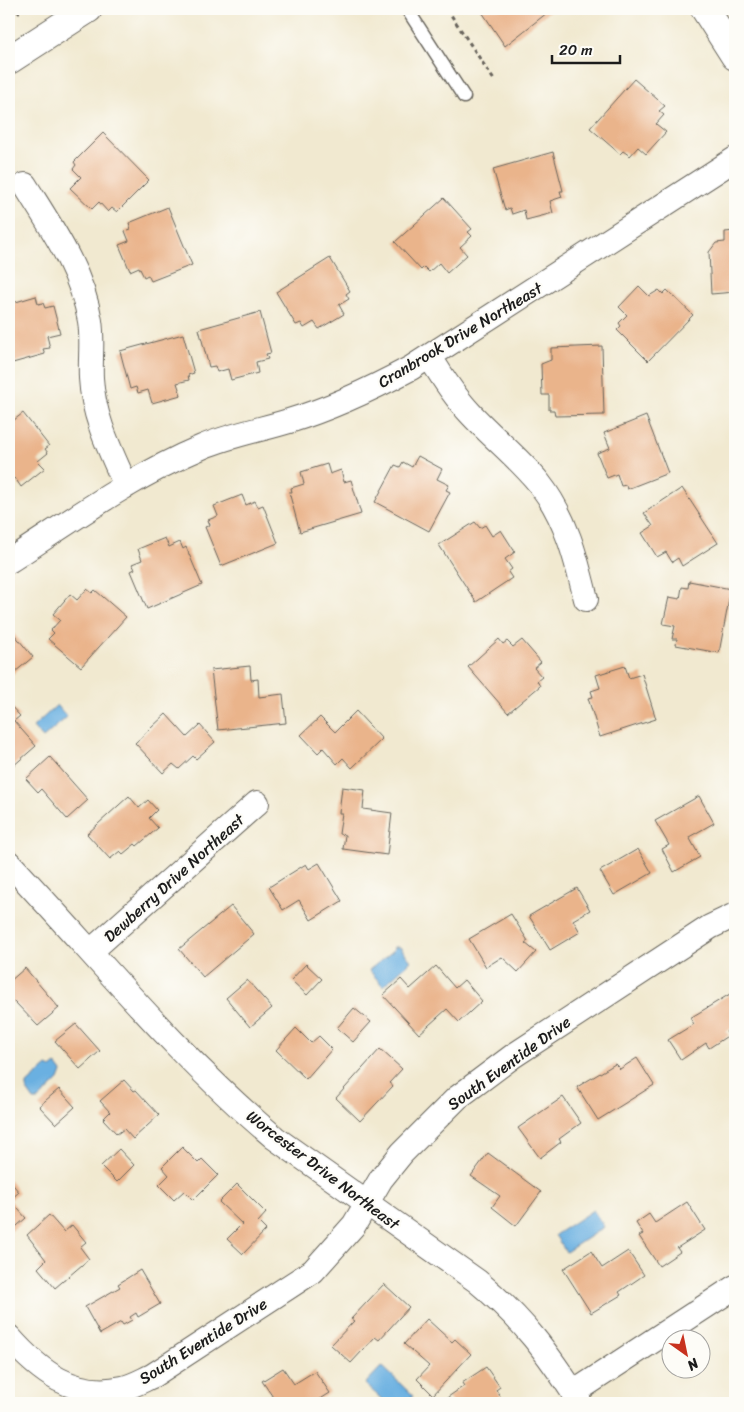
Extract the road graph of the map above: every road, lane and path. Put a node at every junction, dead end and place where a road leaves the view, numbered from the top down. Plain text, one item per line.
1 (88, 9) edge
2 (407, 9) edge
3 (448, 9) edge
4 (705, 9) edge
5 (9, 11) edge
6 (20, 12) dead end
7 (735, 56) edge
8 (9, 60) edge
9 (494, 80) dead end
10 (464, 97) dead end
11 (735, 159) edge
12 (25, 185) dead end
13 (430, 357) junction
14 (126, 486) junction
15 (9, 561) edge
16 (586, 599) dead end
17 (257, 804) dead end
18 (9, 863) edge
19 (735, 915) edge
20 (91, 951) junction
21 (366, 1203) junction
22 (735, 1287) edge
23 (9, 1337) edge
24 (577, 1398) edge

1 - 8 main road
2 - 10 lane
3 - 9 path
4 - 7 main road
5 - 6 path
11 - 13 street, Cranbrook Drive Northeast
12 - 14 street
13 - 14 street, Cranbrook Drive Northeast
13 - 16 street
14 - 15 street, Cranbrook Drive Northeast
17 - 20 street, Dewberry Drive Northeast
18 - 20 street, Worcester Drive Northeast
19 - 21 street, South Eventide Drive
20 - 21 street, Worcester Drive Northeast
21 - 23 street, South Eventide Drive
21 - 24 street, Worcester Drive Northeast
22 - 24 street

